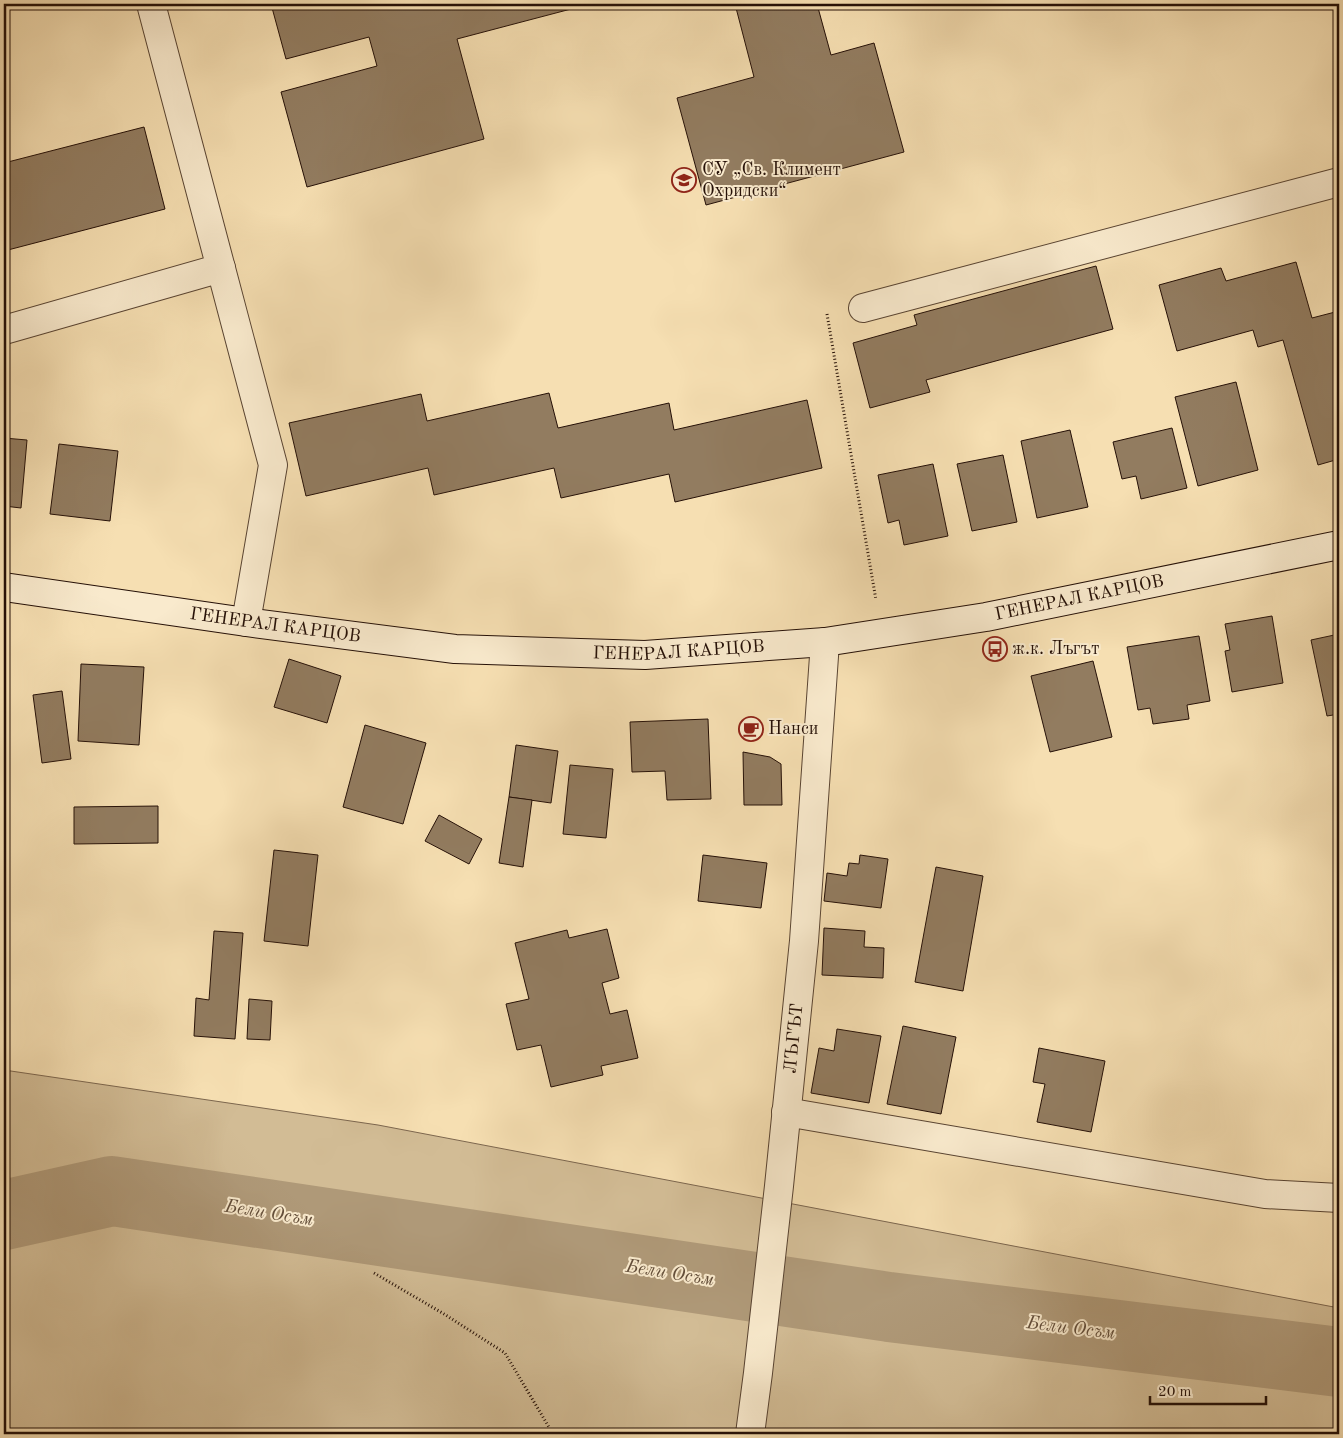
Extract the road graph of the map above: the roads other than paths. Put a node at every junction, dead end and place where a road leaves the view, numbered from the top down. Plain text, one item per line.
1 (151, 4) edge
2 (1339, 182) edge
3 (222, 268) junction
4 (863, 308) dead end
5 (4, 330) edge
6 (1339, 545) edge
7 (6, 587) edge
8 (246, 622) junction
9 (825, 642) junction
10 (786, 1112) junction
11 (1339, 1198) edge
12 (750, 1434) edge

1 - 3 street
2 - 4 street
3 - 5 street
3 - 8 street
6 - 9 street, ГЕНЕРАЛ КАРЦОВ
7 - 8 street, ГЕНЕРАЛ КАРЦОВ
8 - 9 street, ГЕНЕРАЛ КАРЦОВ
9 - 10 street, ЛЪГЪТ
10 - 11 street
10 - 12 street, ЛЪГЪТ

